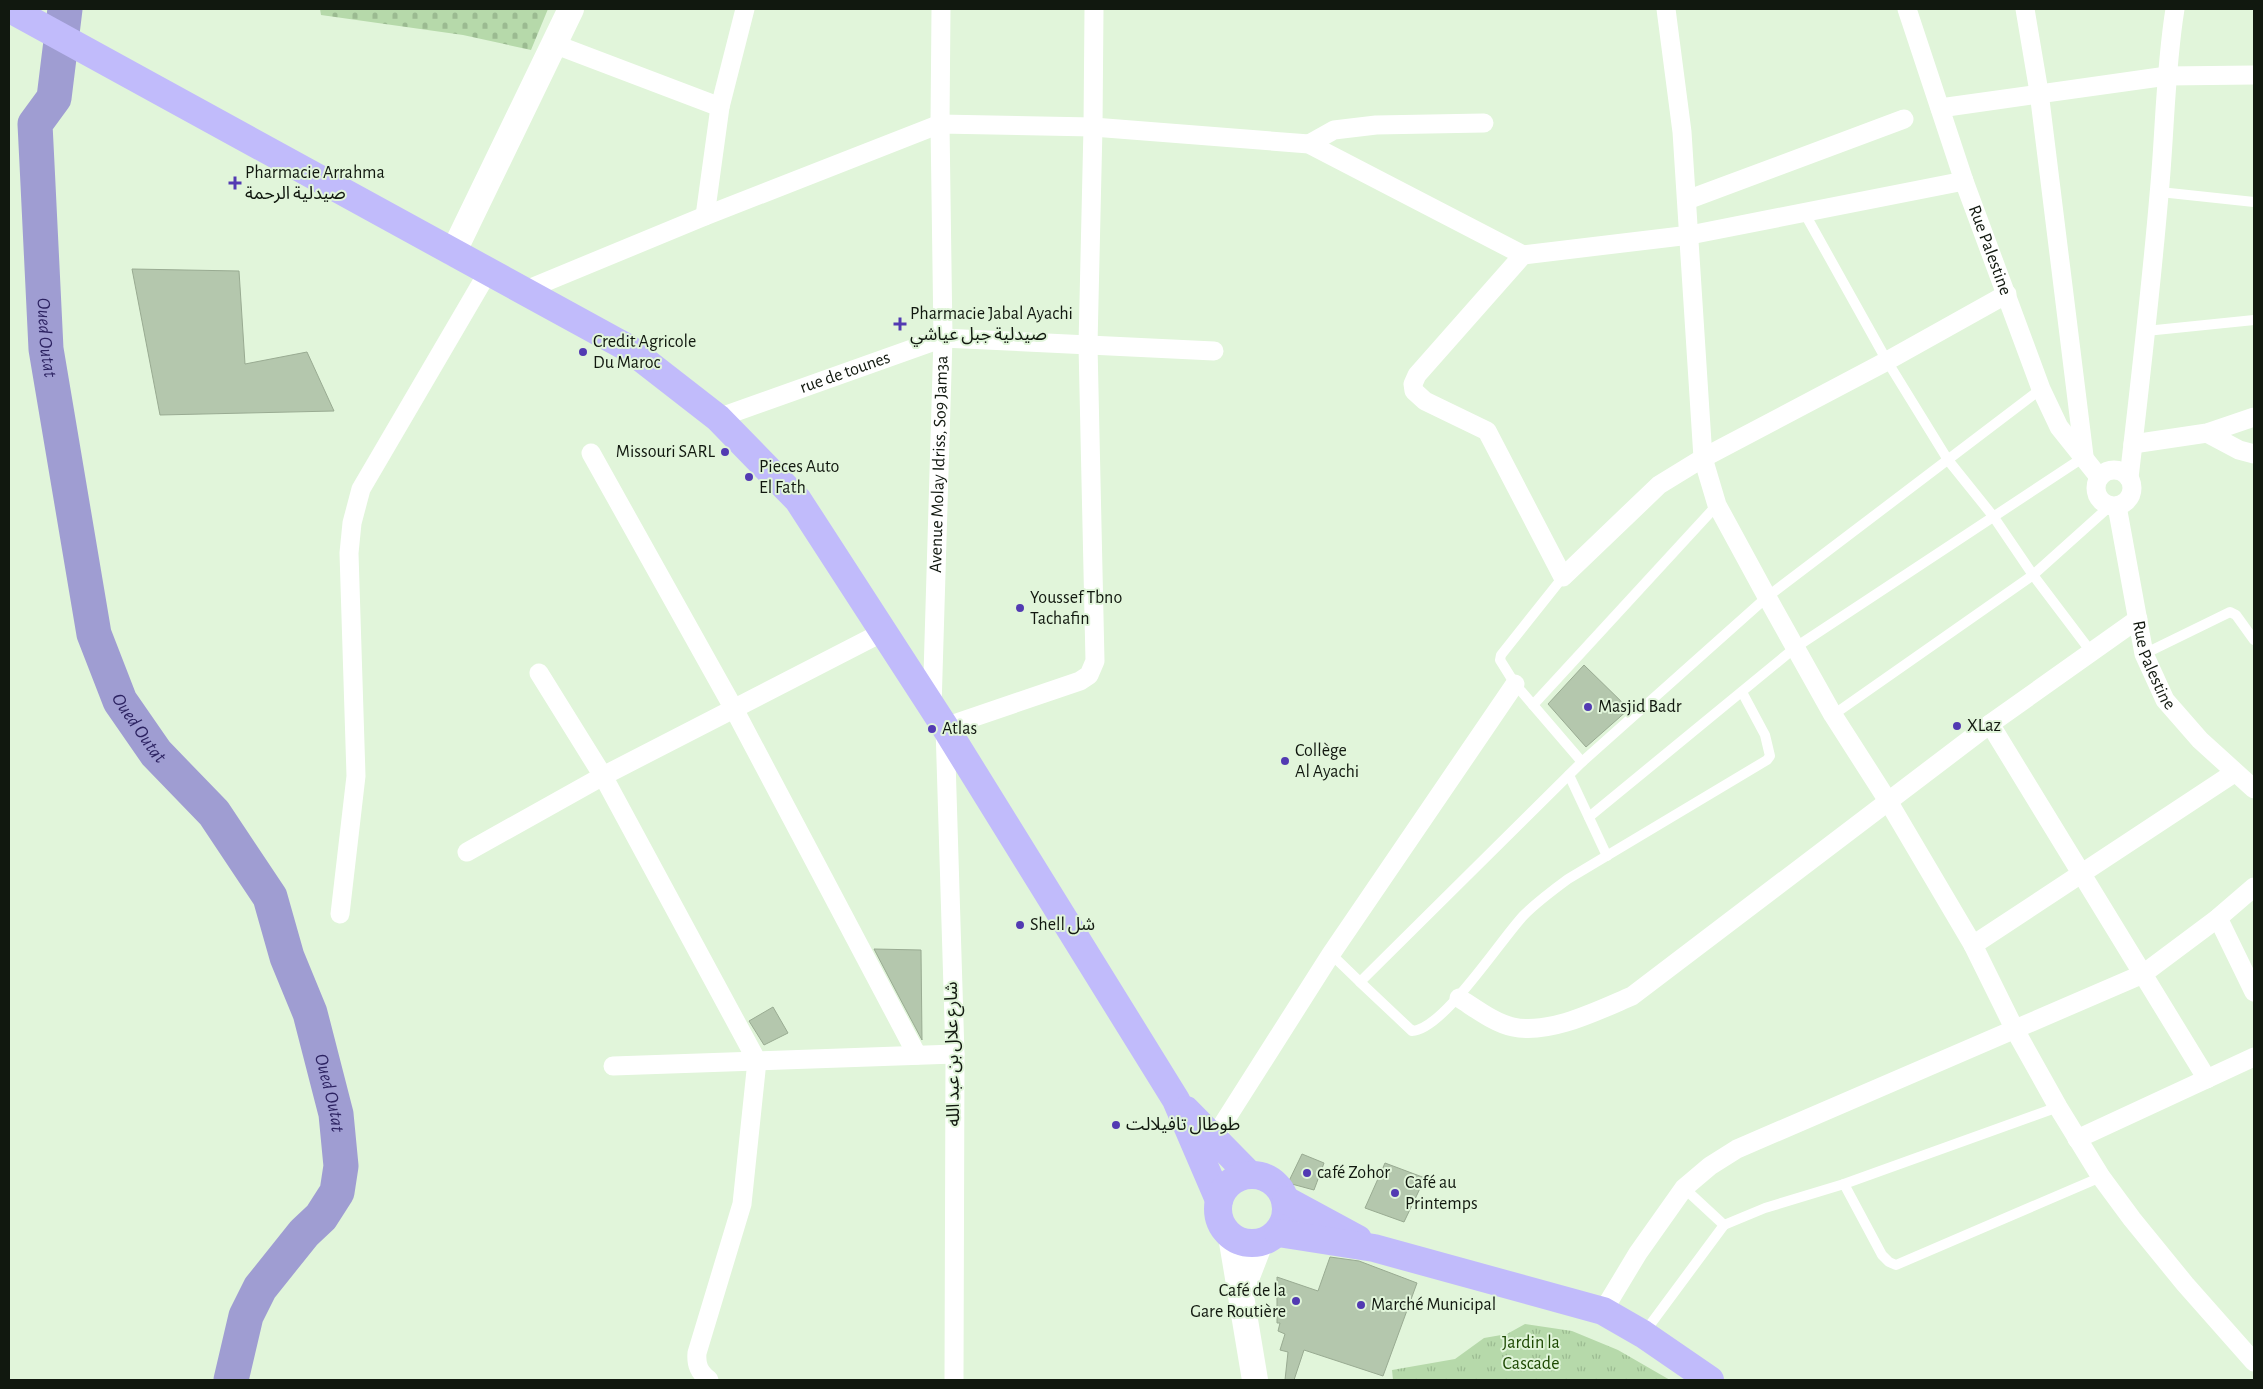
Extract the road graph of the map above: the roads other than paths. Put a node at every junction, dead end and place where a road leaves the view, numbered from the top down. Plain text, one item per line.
1 (10, 9) edge
2 (571, 9) edge
3 (745, 9) edge
4 (941, 9) edge
5 (1094, 9) edge
6 (1666, 9) edge
7 (1907, 9) edge
8 (2025, 9) edge
9 (2177, 12) edge
10 (554, 44) junction
11 (2254, 75) edge
12 (2167, 76) junction
13 (2039, 92) junction
14 (720, 107) junction
15 (1940, 108) junction
16 (1904, 119) dead end
17 (1484, 123) dead end
18 (940, 124) junction
19 (1094, 127) junction
20 (1309, 144) junction
21 (1964, 181) junction
22 (2160, 192) junction
23 (1687, 200) junction
24 (2254, 202) edge
25 (1805, 214) junction
26 (705, 216) junction
27 (1690, 235) junction
28 (453, 253) junction
29 (1523, 255) junction
30 (488, 272) junction
31 (526, 290) junction
32 (2007, 294) junction
33 (2254, 320) edge
34 (2146, 331) junction
35 (943, 338) junction
36 (1088, 345) junction
37 (1214, 351) dead end
38 (1887, 361) junction
39 (2041, 389) junction
40 (2254, 417) edge
41 (718, 418) junction
42 (2207, 432) junction
43 (2133, 444) junction
44 (591, 453) dead end
45 (2254, 454) edge
46 (2084, 457) junction
47 (1703, 458) junction
48 (1948, 460) junction
49 (2099, 477) junction
50 (2129, 478) junction
51 (1717, 505) junction
52 (2114, 506) junction
53 (1993, 516) junction
54 (2033, 575) junction
55 (1564, 577) junction
56 (1767, 597) junction
57 (2138, 619) junction
58 (883, 632) junction
59 (2254, 640) edge
60 (1796, 647) junction
61 (2092, 653) junction
62 (2144, 654) junction
63 (538, 673) dead end
64 (1515, 684) junction
65 (1742, 692) junction
66 (1533, 705) junction
67 (734, 709) junction
68 (1833, 715) junction
69 (938, 718) junction
70 (1990, 724) junction
71 (1582, 762) junction
72 (2234, 773) junction
73 (1569, 775) junction
74 (603, 776) junction
75 (2254, 789) edge
76 (1888, 801) junction
77 (1589, 817) junction
78 (467, 852) dead end
79 (1607, 856) junction
80 (2082, 874) junction
81 (2254, 887) edge
82 (340, 914) dead end
83 (2218, 918) junction
84 (1973, 945) junction
85 (1331, 954) junction
86 (2143, 974) junction
87 (1360, 982) junction
88 (2254, 992) edge
89 (1459, 998) junction
90 (2015, 1030) junction
91 (955, 1054) junction
92 (917, 1055) junction
93 (2254, 1057) edge
94 (757, 1061) junction
95 (613, 1066) dead end
96 (2207, 1079) junction
97 (1176, 1100) junction
98 (2058, 1108) junction
99 (1214, 1138) junction
100 (2078, 1139) junction
101 (1250, 1175) junction
102 (2101, 1177) junction
103 (1844, 1184) junction
104 (1684, 1188) junction
105 (1219, 1200) junction
106 (1286, 1200) junction
107 (1724, 1225) junction
108 (1231, 1236) junction
109 (1269, 1238) junction
110 (1374, 1248) junction
111 (1241, 1292) junction
112 (1603, 1311) junction
113 (1643, 1334) junction
114 (2254, 1362) edge
115 (709, 1380) edge
116 (954, 1380) edge
117 (1256, 1380) edge
118 (1710, 1380) edge

1 - 28 main road
2 - 10 street
3 - 14 street
4 - 18 street, Avenue Molay Idriss, So9 Jam3a
5 - 19 street
6 - 23 street
7 - 15 street, Rue Palestine
8 - 13 street
9 - 12 street
10 - 14 street
10 - 28 street
11 - 12 street
12 - 13 street
12 - 22 street
13 - 15 street
13 - 46 street
14 - 26 street
15 - 21 street, Rue Palestine
16 - 23 street
17 - 20 street
18 - 19 street
18 - 26 street
18 - 35 street, Avenue Molay Idriss, So9 Jam3a
19 - 20 street
19 - 36 street
20 - 29 street
21 - 25 street
21 - 32 street, Rue Palestine
22 - 24 lane
22 - 34 street
23 - 27 street
25 - 27 street
25 - 38 lane
26 - 31 street
27 - 29 street
27 - 47 street
28 - 30 main road
29 - 55 street
30 - 31 main road
30 - 82 street
31 - 41 main road
32 - 38 street
32 - 39 street, Rue Palestine
33 - 34 lane
34 - 43 street
35 - 36 street, rue de tounes
35 - 41 street, rue de tounes
35 - 69 street, Avenue Molay Idriss, So9 Jam3a
36 - 37 street, rue de tounes
36 - 69 street
38 - 47 street
38 - 48 lane
39 - 46 street, Rue Palestine
39 - 48 lane
40 - 42 street
41 - 58 main road
42 - 43 street
42 - 45 street
43 - 50 street
44 - 67 street
46 - 49 street, Rue Palestine
46 - 53 lane
47 - 51 street
47 - 55 street
48 - 53 lane
48 - 56 lane
49 - 50 street
49 - 52 street
50 - 52 street
51 - 56 street
51 - 66 lane
52 - 54 lane
52 - 57 street, Rue Palestine
53 - 54 lane
53 - 60 lane
54 - 61 lane
54 - 68 lane
55 - 64 lane
56 - 60 street
56 - 71 lane
57 - 61 street
57 - 62 street, Rue Palestine
58 - 67 street
58 - 69 main road
59 - 62 lane
60 - 65 lane
60 - 68 street
61 - 70 street
62 - 72 street, Rue Palestine
63 - 74 street
64 - 66 lane
64 - 85 street
65 - 77 lane
65 - 79 lane
66 - 71 lane
67 - 74 street
67 - 92 street
68 - 76 street
69 - 91 street, شارع علال بن عبد الله
69 - 97 main road
70 - 76 street
70 - 80 street
71 - 73 lane
72 - 75 street, Rue Palestine
72 - 80 street
73 - 77 lane
73 - 87 lane
74 - 78 street
74 - 94 street
76 - 84 street
76 - 89 street
77 - 79 lane
79 - 89 lane
80 - 84 street
80 - 86 street
81 - 83 street
83 - 86 street
83 - 88 street
84 - 90 street
85 - 87 lane
85 - 99 street
86 - 90 street
86 - 96 street
87 - 89 lane
90 - 98 street
90 - 104 street
91 - 92 street
91 - 116 street, شارع علال بن عبد الله
92 - 94 street
93 - 96 street
94 - 95 street
94 - 115 street
96 - 100 street
97 - 99 main road
97 - 105 main road
98 - 100 street
98 - 103 lane
99 - 101 main road
100 - 102 street
101 - 105 main road
101 - 106 main road
102 - 103 lane
102 - 114 street
103 - 107 lane
104 - 107 lane
104 - 112 street
105 - 108 main road
106 - 109 main road
106 - 110 main road
107 - 113 lane
108 - 109 main road
108 - 111 street
109 - 110 main road
109 - 111 street
110 - 112 main road
111 - 117 street
112 - 113 main road
113 - 118 main road

